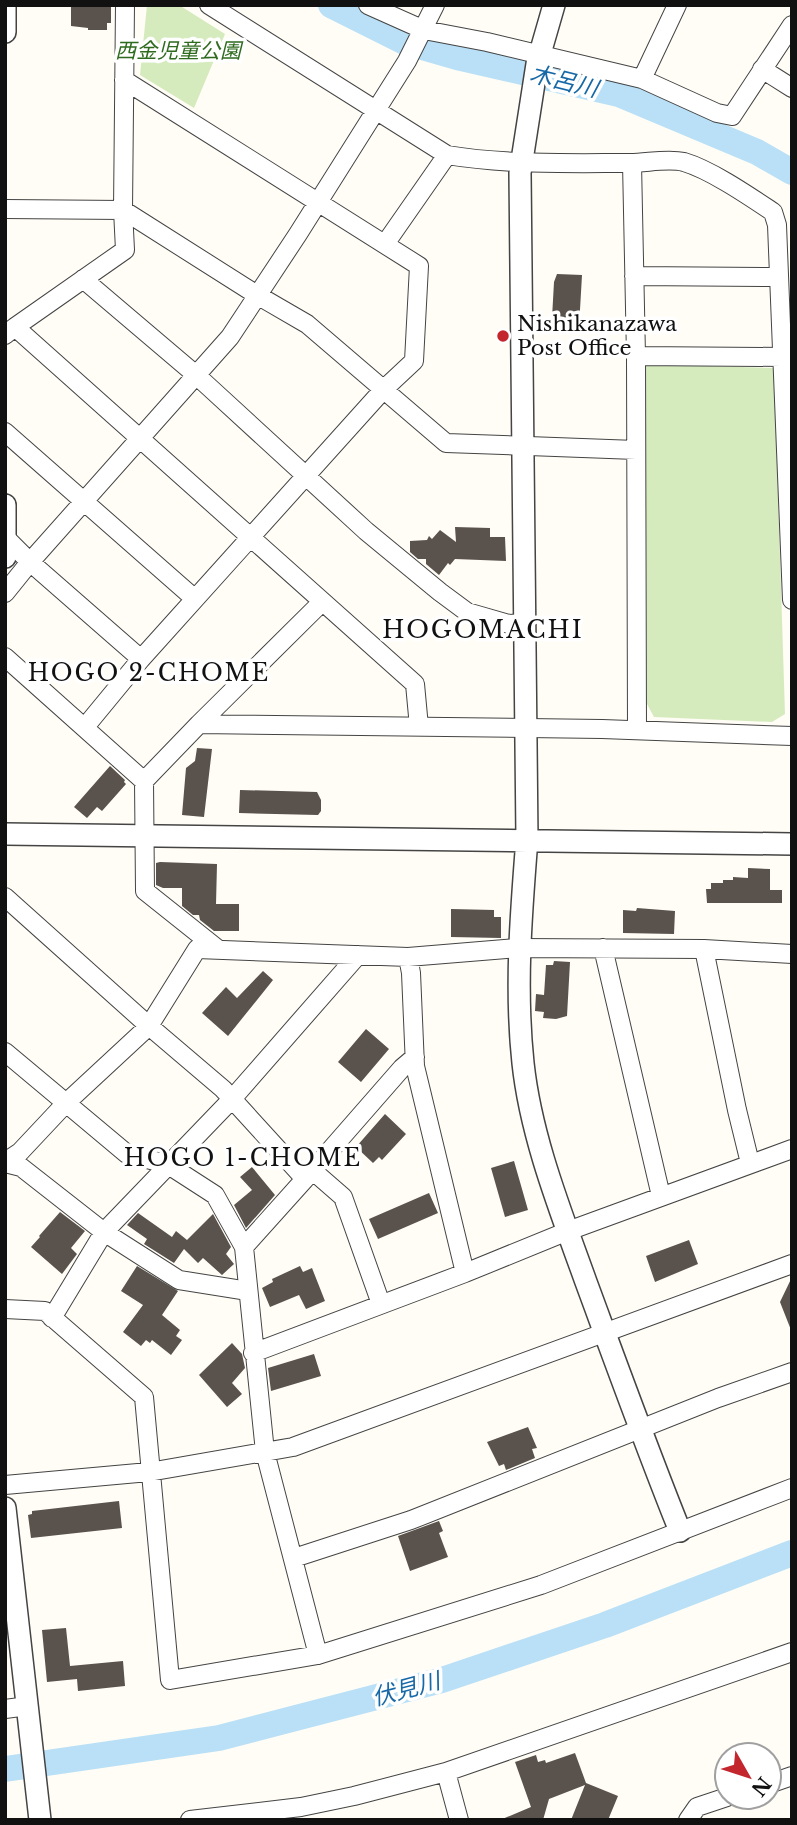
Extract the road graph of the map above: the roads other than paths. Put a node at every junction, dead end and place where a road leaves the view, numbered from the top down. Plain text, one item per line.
1 (125, 5) edge
2 (209, 5) edge
3 (368, 5) edge
4 (435, 5) edge
5 (554, 5) edge
6 (677, 5) edge
7 (5, 7) edge
8 (792, 25) edge
9 (5, 32) edge
10 (422, 33) junction
11 (539, 60) junction
12 (762, 69) junction
13 (642, 79) junction
14 (124, 80) junction
15 (792, 88) edge
16 (375, 110) junction
17 (447, 155) junction
18 (522, 161) junction
19 (632, 163) junction
20 (318, 201) junction
21 (5, 209) edge
22 (123, 210) junction
23 (385, 244) junction
24 (634, 276) junction
25 (779, 277) junction
26 (83, 279) junction
27 (257, 295) junction
28 (10, 331) edge
29 (636, 356) junction
30 (782, 357) junction
31 (196, 376) junction
32 (383, 390) junction
33 (5, 432) edge
34 (141, 438) junction
35 (789, 445) edge
36 (523, 448) junction
37 (636, 450) junction
38 (306, 478) junction
39 (86, 500) junction
40 (5, 505) edge
41 (251, 536) junction
42 (6, 544) edge
43 (30, 562) junction
44 (5, 593) edge
45 (195, 599) junction
46 (792, 600) edge
47 (321, 602) junction
48 (525, 623) junction
49 (5, 657) edge
50 (141, 659) junction
51 (199, 724) junction
52 (85, 727) junction
53 (419, 727) junction
54 (526, 728) junction
55 (637, 730) junction
56 (792, 736) edge
57 (144, 781) junction
58 (5, 834) edge
59 (143, 836) junction
60 (527, 839) junction
61 (792, 844) edge
62 (5, 897) edge
63 (518, 948) junction
64 (603, 948) junction
65 (704, 948) junction
66 (219, 950) junction
67 (792, 954) edge
68 (358, 955) junction
69 (408, 957) junction
70 (149, 1026) junction
71 (5, 1052) edge
72 (415, 1057) junction
73 (232, 1099) junction
74 (66, 1103) junction
75 (792, 1149) edge
76 (5, 1162) edge
77 (750, 1163) junction
78 (167, 1164) junction
79 (309, 1175) junction
80 (661, 1196) junction
81 (568, 1231) junction
82 (104, 1232) junction
83 (244, 1247) junction
84 (792, 1264) edge
85 (464, 1273) junction
86 (248, 1291) junction
87 (382, 1304) junction
88 (5, 1309) edge
89 (52, 1318) junction
90 (605, 1334) junction
91 (253, 1353) junction
92 (792, 1372) edge
93 (639, 1430) junction
94 (265, 1452) junction
95 (149, 1472) junction
96 (5, 1485) edge
97 (792, 1488) edge
98 (5, 1508) edge
99 (680, 1531) junction
100 (293, 1558) junction
101 (792, 1652) edge
102 (318, 1655) junction
103 (5, 1709) edge
104 (29, 1712) junction
105 (446, 1772) junction
106 (713, 1802) edge
107 (40, 1815) edge
108 (190, 1820) edge
109 (458, 1820) edge
110 (688, 1820) edge

1 - 14 street
2 - 16 street
3 - 10 street
4 - 10 street
5 - 11 street
6 - 13 street
7 - 9 street
8 - 12 street
10 - 11 street
10 - 16 street
11 - 13 street
11 - 18 street
12 - 13 street
12 - 15 street
14 - 20 street
14 - 22 street
16 - 17 street
16 - 20 street
17 - 18 street
17 - 23 street
18 - 19 street
18 - 36 street
19 - 24 street
19 - 25 street
20 - 23 street
20 - 27 street
21 - 22 street
22 - 26 street
22 - 27 street
23 - 32 street
24 - 25 street
24 - 29 street
25 - 30 street
26 - 28 street
26 - 31 street
27 - 31 street
27 - 32 street
28 - 34 street
29 - 30 street
29 - 37 street
30 - 35 street
31 - 34 street
31 - 38 street
32 - 36 street
32 - 38 street
33 - 39 street
34 - 39 street
34 - 41 street
35 - 46 street
36 - 37 street
36 - 48 street
37 - 55 street
38 - 41 street
38 - 48 street
39 - 43 street
39 - 45 street
40 - 42 street
41 - 45 street
41 - 47 street
42 - 43 street
43 - 44 street
43 - 50 street
45 - 50 street
47 - 51 street
47 - 53 street
48 - 54 street
49 - 52 street
50 - 52 street
51 - 53 street
51 - 57 street
52 - 57 street
53 - 54 street
54 - 55 street
54 - 60 street
55 - 56 street
57 - 59 street
58 - 59 street
59 - 60 street
59 - 66 street
60 - 61 street
60 - 63 street
62 - 70 street
63 - 64 street
63 - 69 street
63 - 81 street
64 - 65 street
64 - 80 street
65 - 67 street
65 - 77 street
66 - 68 street
66 - 70 street
68 - 69 street
68 - 73 street
69 - 72 street
70 - 73 street
70 - 74 street
71 - 74 street
72 - 79 street
72 - 85 street
73 - 78 street
73 - 79 street
74 - 76 street
74 - 78 street
75 - 77 street
76 - 82 street
77 - 80 street
78 - 82 street
78 - 83 street
79 - 83 street
79 - 87 street
80 - 81 street
81 - 85 street
81 - 90 street
82 - 86 street
82 - 89 street
83 - 86 street
84 - 90 street
85 - 87 street
86 - 91 street
87 - 91 street
88 - 89 street
89 - 95 street
90 - 93 street
90 - 94 street
91 - 94 street
92 - 93 street
93 - 99 street
93 - 100 street
94 - 95 street
94 - 100 street
95 - 96 street
95 - 102 street
97 - 99 street
98 - 104 street
99 - 102 street
100 - 102 street
101 - 105 street
103 - 104 street
104 - 107 street
105 - 108 street
105 - 109 street
106 - 110 street

